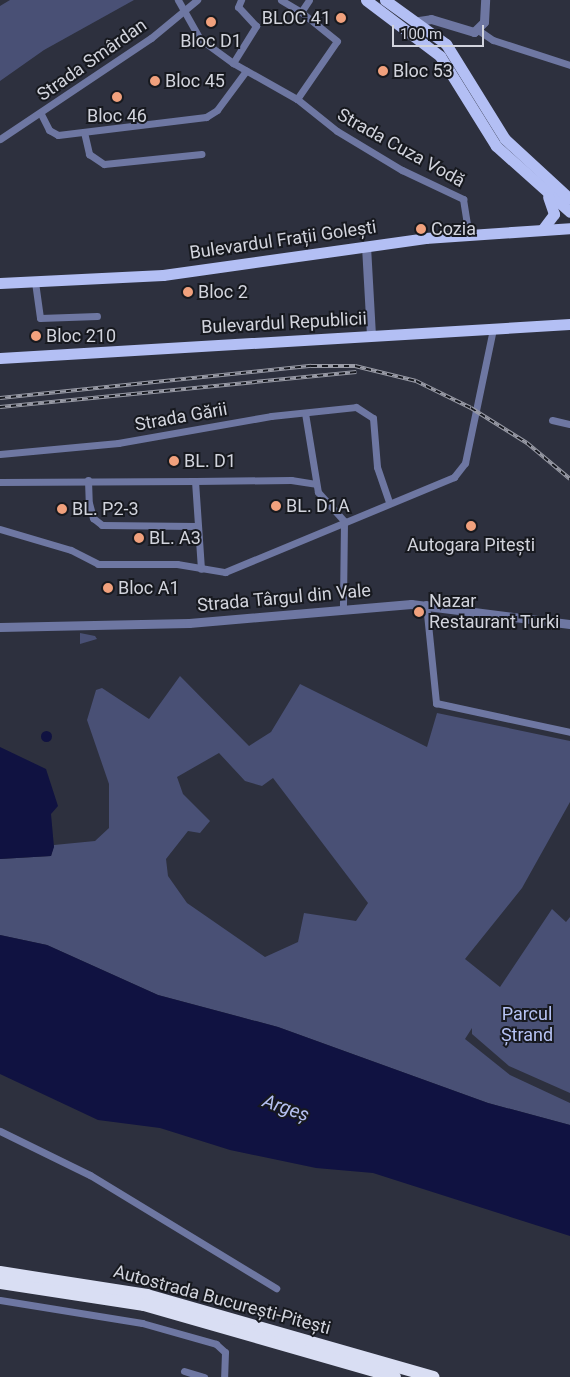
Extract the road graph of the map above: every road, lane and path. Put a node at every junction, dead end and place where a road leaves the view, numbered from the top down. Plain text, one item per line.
1 (178, 0) edge
2 (197, 0) edge
3 (240, 0) edge
4 (281, 0) edge
5 (309, 0) edge
6 (366, 0) edge
7 (385, 0) edge
8 (485, 0) edge
9 (186, 11) junction
10 (301, 12) junction
11 (419, 21) junction
12 (478, 30) junction
13 (234, 64) junction
14 (570, 65) edge
15 (246, 71) junction
16 (297, 99) junction
17 (41, 114) junction
18 (84, 132) junction
19 (0, 138) edge
20 (201, 154) dead end
21 (544, 192) junction
22 (570, 199) edge
23 (570, 212) edge
24 (570, 228) edge
25 (542, 230) junction
26 (469, 235) junction
27 (366, 246) junction
28 (34, 282) junction
29 (0, 284) edge
30 (97, 316) dead end
31 (570, 324) edge
32 (494, 329) junction
33 (371, 335) junction
34 (0, 358) edge
35 (305, 413) junction
36 (552, 420) dead end
37 (570, 424) edge
38 (0, 454) edge
39 (88, 480) junction
40 (195, 480) junction
41 (0, 482) edge
42 (316, 484) junction
43 (389, 501) junction
44 (344, 521) junction
45 (196, 526) junction
46 (0, 529) edge
47 (202, 570) junction
48 (426, 604) junction
49 (343, 609) junction
50 (570, 624) edge
51 (0, 627) edge
52 (570, 732) edge
53 (0, 1131) edge
54 (0, 1272) edge
55 (0, 1283) edge
56 (276, 1288) dead end
57 (0, 1300) edge
58 (184, 1371) dead end
59 (204, 1377) edge
60 (224, 1377) edge
61 (395, 1377) edge
62 (433, 1377) edge

1 - 9 street
2 - 9 street, Strada Smârdan
3 - 13 street
4 - 10 street
5 - 10 street
6 - 21 main road
7 - 11 main road
8 - 12 street
9 - 13 street
9 - 17 street, Strada Smârdan
10 - 16 street
11 - 12 street
11 - 22 main road
12 - 14 street
13 - 15 street
15 - 16 street
15 - 18 street
16 - 26 street, Strada Cuza Vodă
17 - 18 street
17 - 19 street, Strada Smârdan
18 - 20 street
21 - 23 main road
21 - 25 main road
24 - 25 main road, Bulevardul Frații Golești
25 - 26 main road, Bulevardul Frații Golești
26 - 27 main road, Bulevardul Frații Golești
27 - 28 main road, Bulevardul Frații Golești
27 - 33 street
28 - 29 main road, Bulevardul Frații Golești
28 - 30 street
31 - 32 main road, Bulevardul Republicii
32 - 33 main road, Bulevardul Republicii
32 - 43 street
33 - 34 main road, Bulevardul Republicii
35 - 38 street, Strada Gării
35 - 42 street
35 - 43 street, Strada Gării
36 - 37 street
39 - 40 street
39 - 41 street
39 - 45 street
40 - 42 street
40 - 45 street
42 - 44 street
43 - 44 street
44 - 47 street
44 - 49 street
45 - 47 street
46 - 47 street
48 - 49 street, Strada Târgul din Vale
48 - 50 street, Strada Târgul din Vale
48 - 52 street
49 - 51 street, Strada Târgul din Vale
53 - 56 street
54 - 62 highway, Autostrada București-Pitești
55 - 61 highway, Autostrada București-Pitești
57 - 60 street
58 - 59 street

